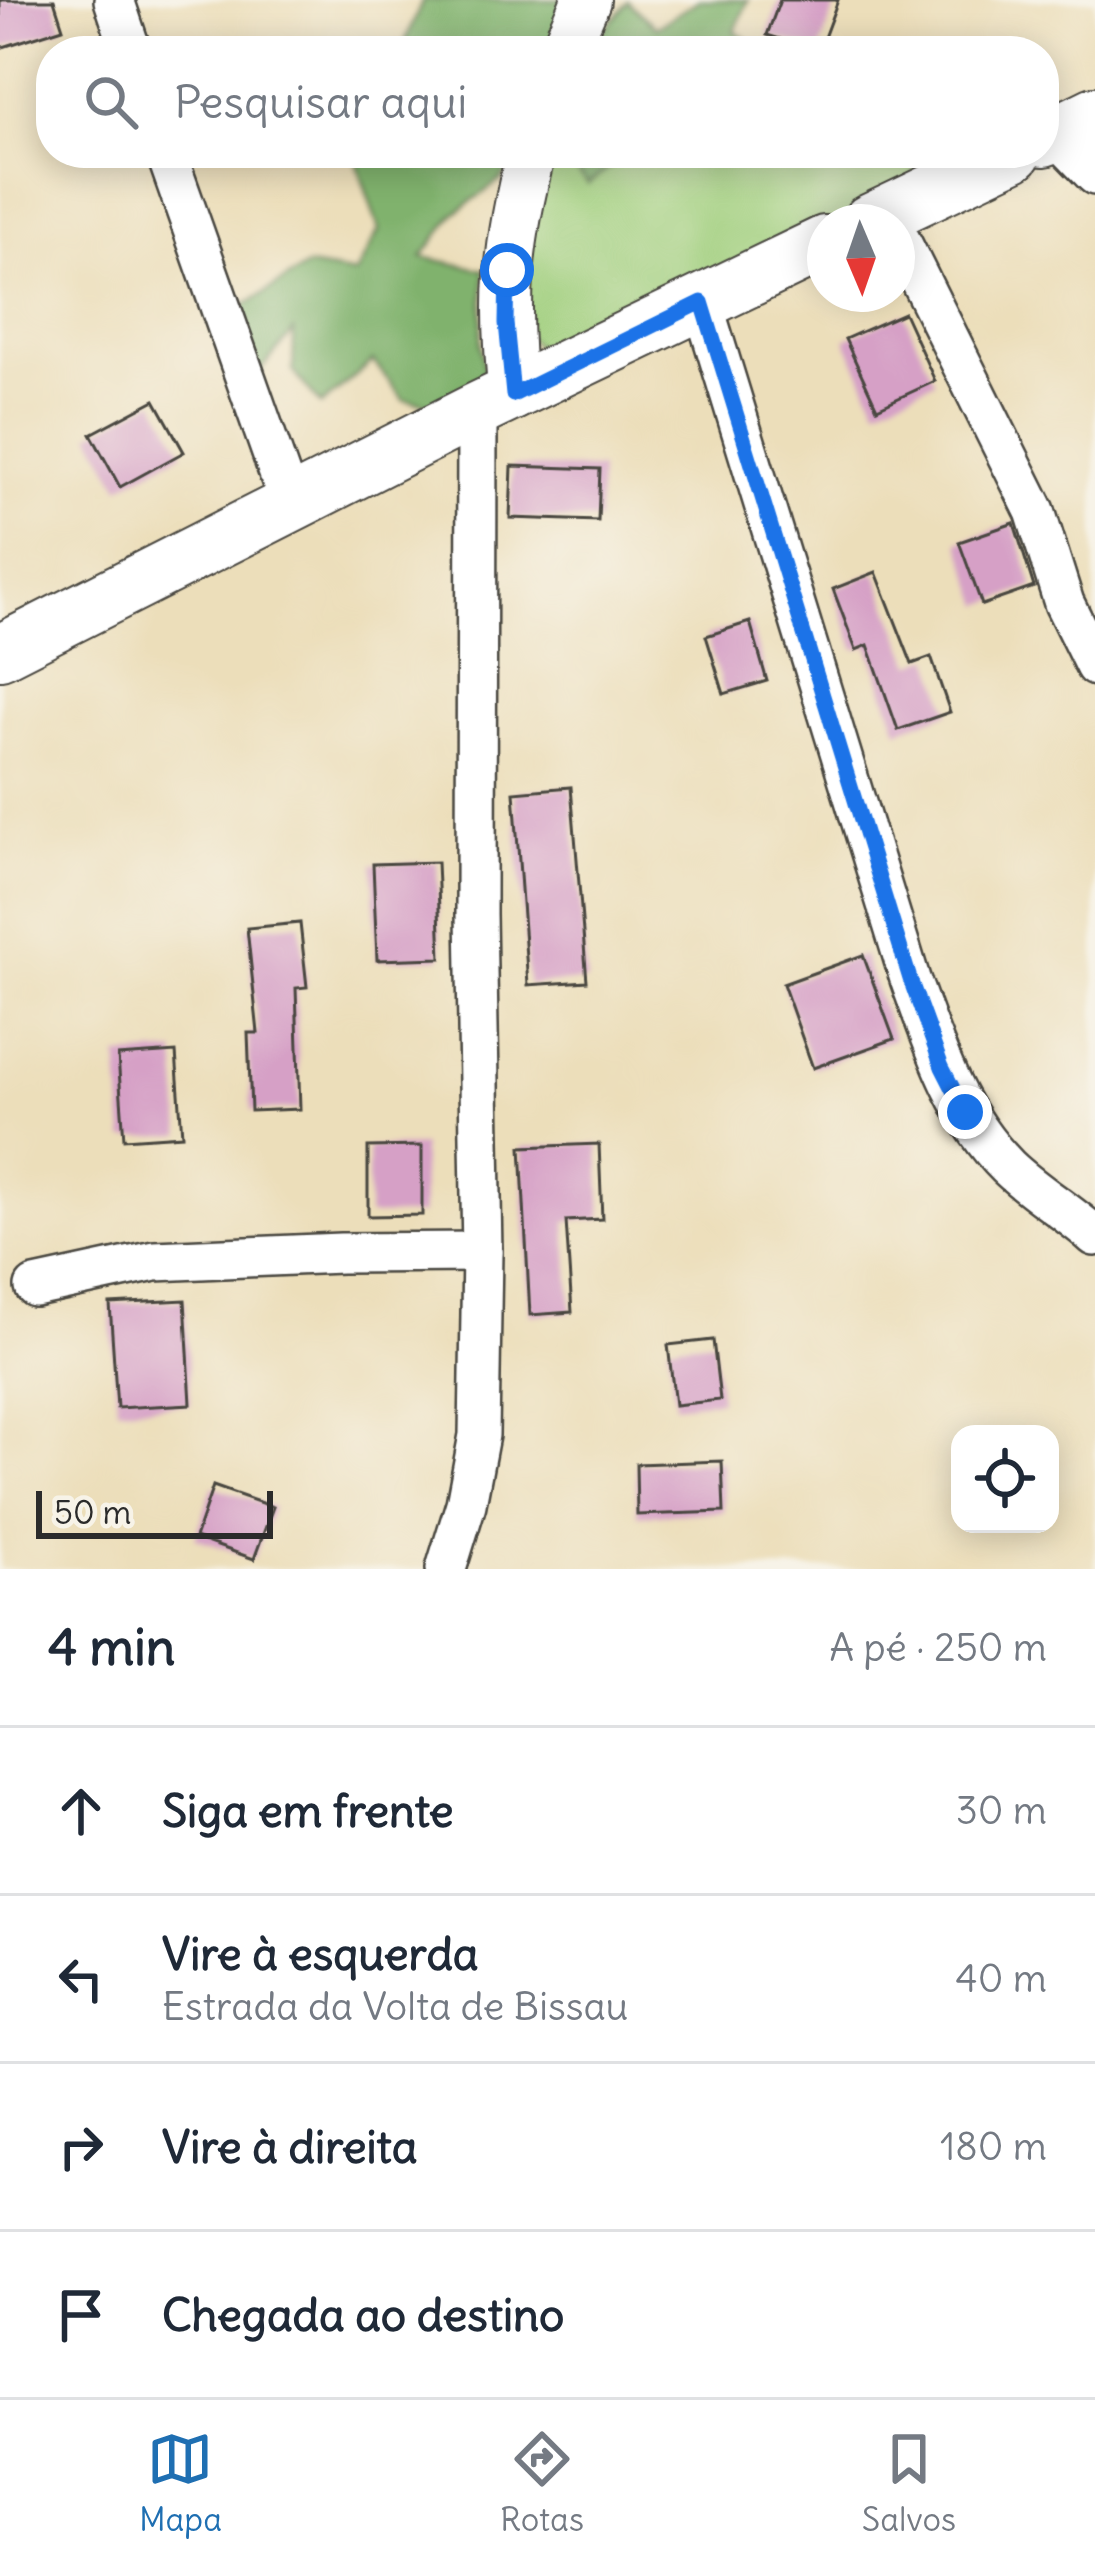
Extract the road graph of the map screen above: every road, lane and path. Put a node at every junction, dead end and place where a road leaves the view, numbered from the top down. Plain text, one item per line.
1 (114, 0) edge
2 (586, 0) edge
3 (126, 36) edge
4 (570, 36) edge
5 (1059, 142) edge
6 (171, 168) edge
7 (528, 168) edge
8 (990, 168) edge
9 (1095, 175) edge
10 (915, 208) edge
11 (807, 252) edge
12 (915, 279) edge
13 (702, 302) junction
14 (495, 403) junction
15 (290, 504) junction
16 (0, 652) edge
17 (1095, 666) edge
18 (1089, 1219) edge
19 (482, 1252) junction
20 (35, 1287) dead end
21 (446, 1569) edge

1 - 3 street
2 - 4 street
5 - 9 street
6 - 15 street
7 - 14 street
8 - 10 main road
11 - 13 main road
12 - 17 street
13 - 14 main road
13 - 18 street
14 - 15 main road
14 - 19 street
15 - 16 main road
19 - 20 street
19 - 21 street

